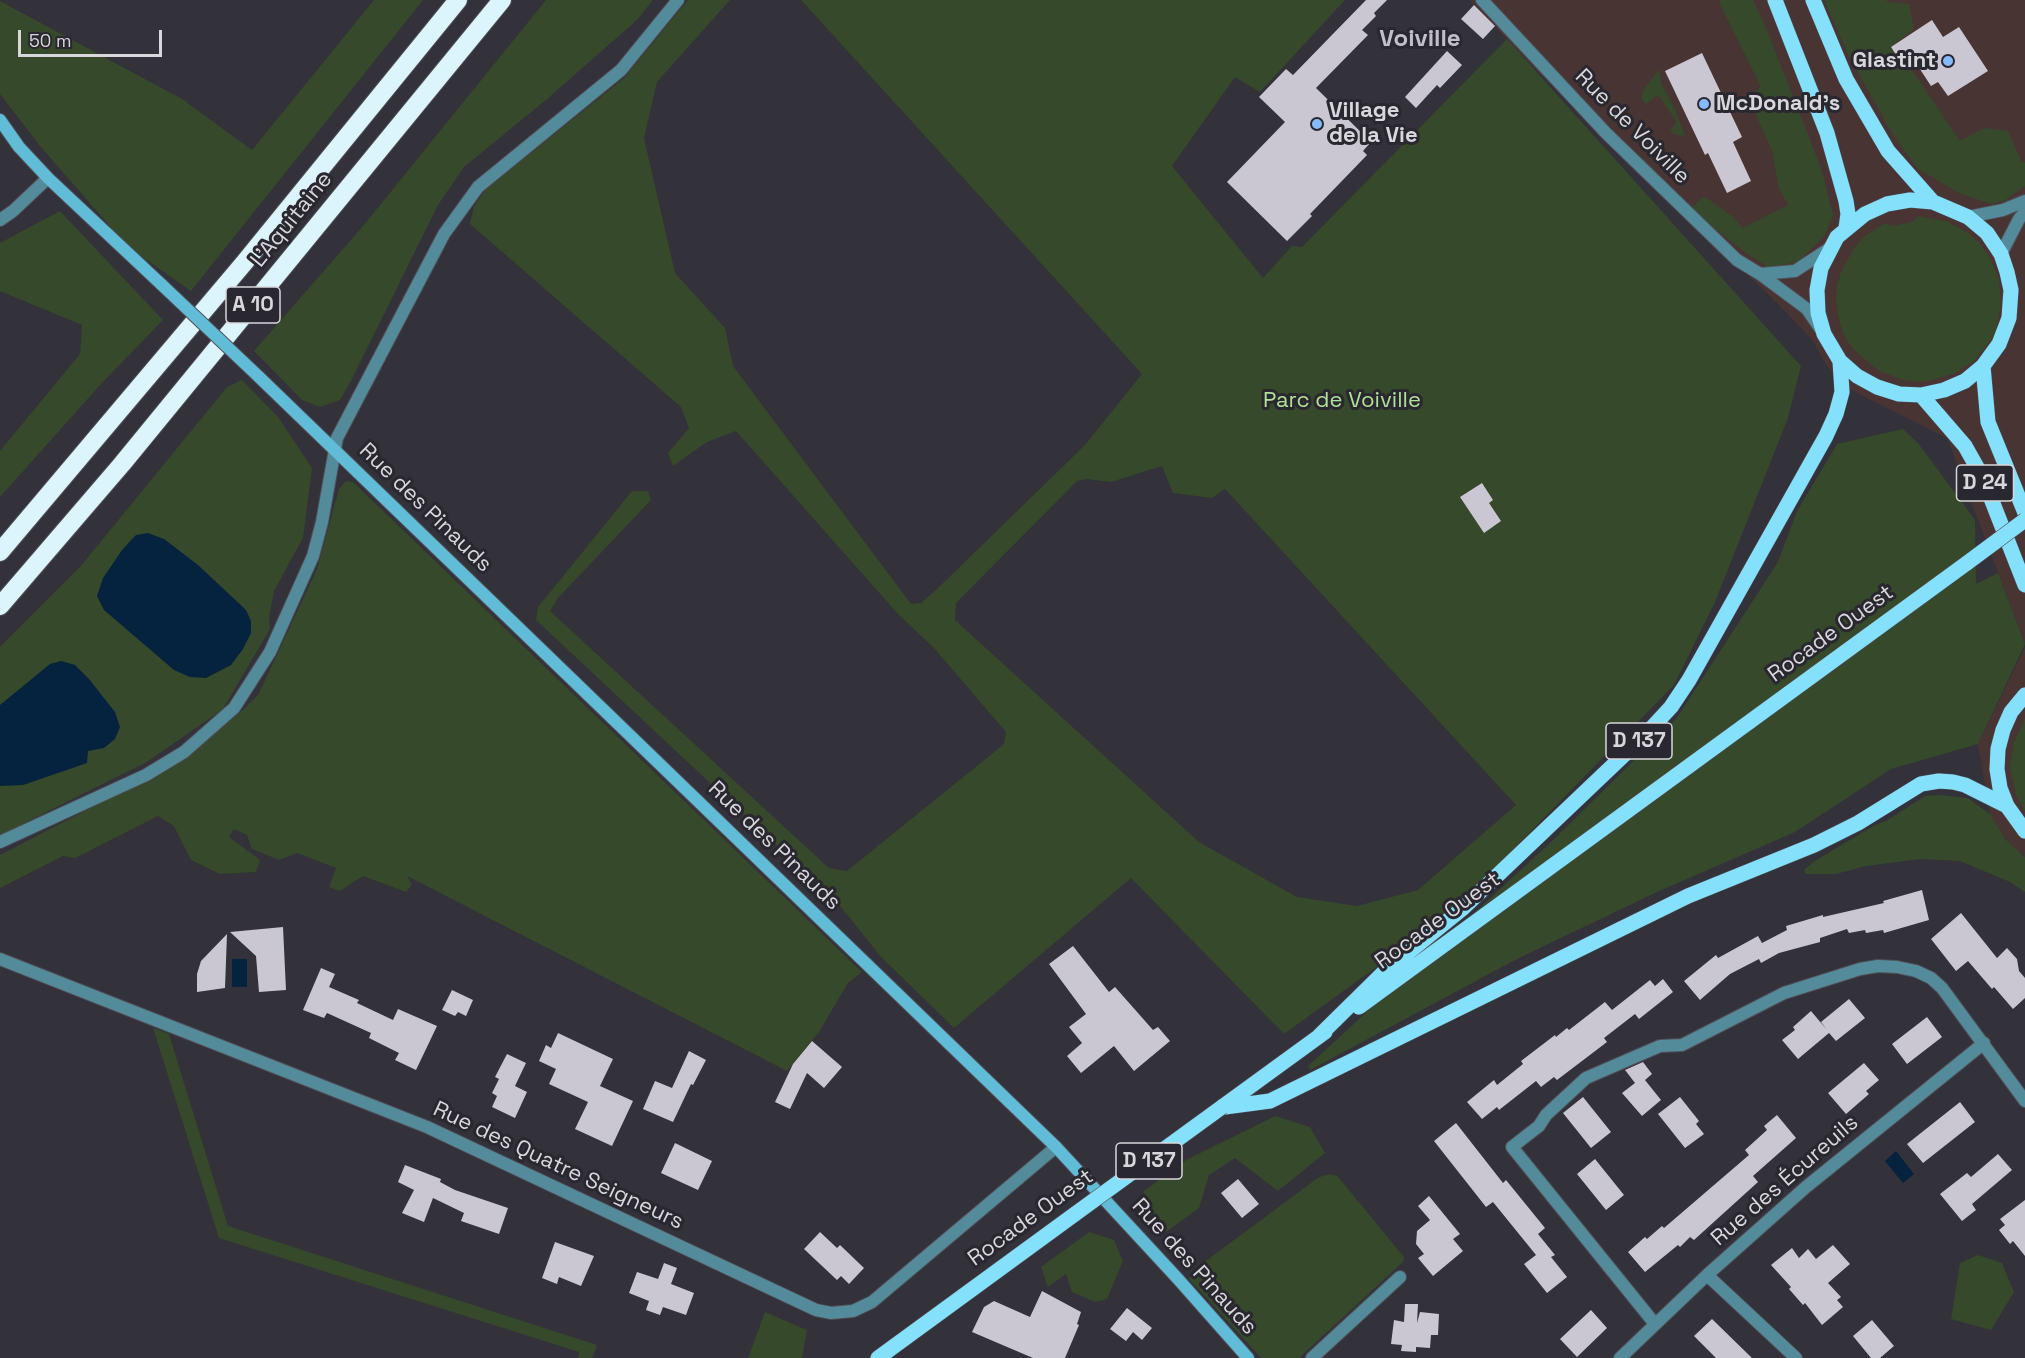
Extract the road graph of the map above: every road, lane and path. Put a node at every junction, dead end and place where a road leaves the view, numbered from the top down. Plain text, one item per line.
1 (458, 0) edge
2 (502, 0) edge
3 (678, 0) edge
4 (1482, 0) edge
5 (1775, 0) edge
6 (1813, 0) edge
7 (0, 120) edge
8 (48, 178) junction
9 (2025, 201) edge
10 (1934, 202) junction
11 (2025, 212) edge
12 (1968, 216) junction
13 (0, 220) edge
14 (1846, 228) junction
15 (1830, 248) junction
16 (2001, 254) junction
17 (1760, 274) junction
18 (2011, 290) junction
19 (2025, 297) edge
20 (1824, 334) junction
21 (1840, 361) junction
22 (1983, 366) junction
23 (1922, 394) junction
24 (335, 451) junction
25 (2025, 513) edge
26 (2025, 520) edge
27 (0, 552) edge
28 (2025, 585) edge
29 (0, 606) edge
30 (2025, 695) edge
31 (2007, 806) junction
32 (2025, 831) edge
33 (0, 842) edge
34 (0, 959) edge
35 (1319, 1036) junction
36 (1984, 1043) junction
37 (2025, 1101) edge
38 (1222, 1107) junction
39 (1056, 1147) junction
40 (1707, 1275) junction
41 (1400, 1278) dead end
42 (1655, 1324) junction
43 (878, 1358) edge
44 (1248, 1358) edge
45 (1312, 1358) edge
46 (1620, 1358) edge
47 (1796, 1358) edge

1 - 27 highway, L'Aquitaine / A 10
2 - 29 highway, L'Aquitaine / A 10
3 - 24 street
4 - 17 street, Rue de Voiville
5 - 14 main road
6 - 10 main road
7 - 8 street, Rue des Pinauds
8 - 13 street
8 - 24 street, Rue des Pinauds, bridge
9 - 12 street
10 - 12 main road
10 - 14 main road
11 - 16 street
12 - 16 main road
14 - 15 main road
15 - 17 street
15 - 20 main road
16 - 18 main road
17 - 20 street, Rue de Voiville
18 - 19 main road
18 - 22 main road
20 - 21 main road
21 - 23 main road
21 - 35 main road, D 137
22 - 23 main road
22 - 25 main road, D 24
23 - 28 main road, D 24
24 - 33 street
24 - 39 street, Rue des Pinauds
26 - 35 main road, Rocade Ouest / D 137, bridge
30 - 31 main road
31 - 32 main road
31 - 38 main road, D 137
34 - 39 street, Rue des Quatre Seigneurs
35 - 38 main road, Rocade Ouest
36 - 37 street
36 - 40 street, Rue des Écureuils
36 - 42 street
38 - 43 main road, Rocade Ouest / D 137, bridge
39 - 44 street, Rue des Pinauds
40 - 42 street, Rue des Écureuils
40 - 47 street
41 - 45 street
42 - 46 street, Rue des Écureuils

